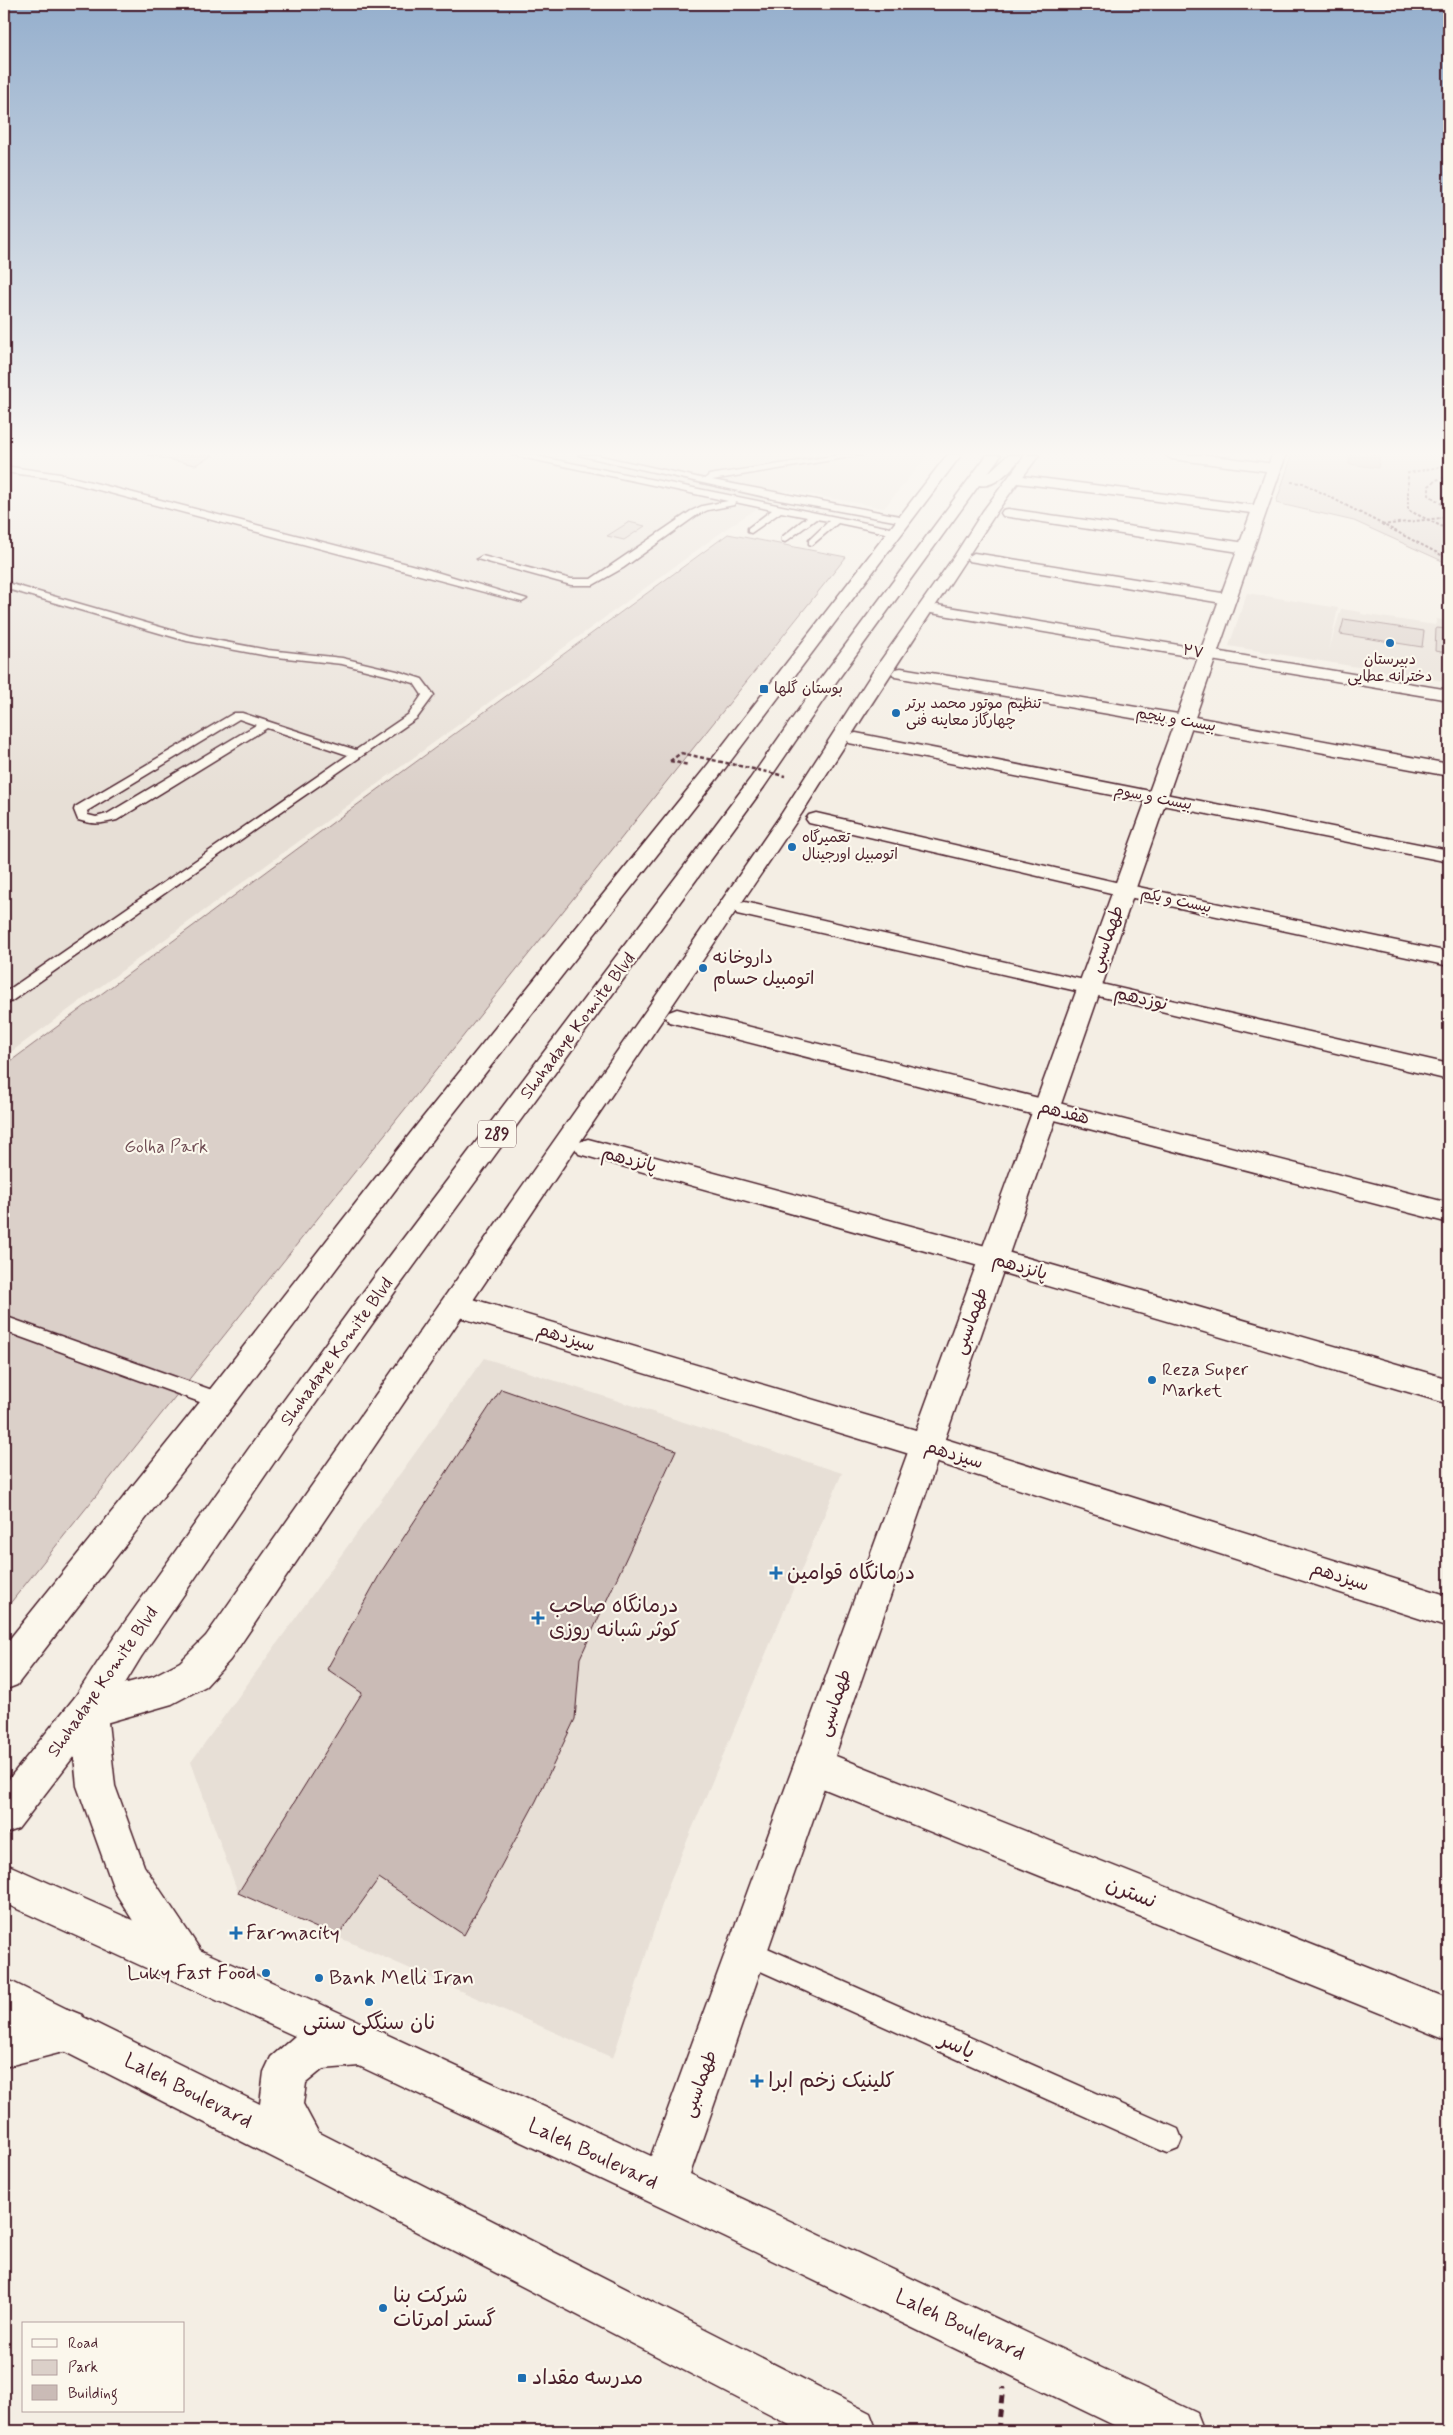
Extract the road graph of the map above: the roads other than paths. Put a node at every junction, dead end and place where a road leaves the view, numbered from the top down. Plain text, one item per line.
1 (413, 569) edge
2 (519, 569) edge
3 (615, 569) edge
4 (867, 569) edge
5 (911, 569) edge
6 (953, 569) edge
7 (1040, 569) edge
8 (1239, 569) edge
9 (4, 585) edge
10 (522, 599) dead end
11 (1228, 599) junction
12 (937, 610) dead end
13 (1208, 655) junction
14 (901, 673) dead end
15 (1449, 695) edge
16 (1184, 721) junction
17 (266, 724) junction
18 (856, 739) dead end
19 (357, 754) junction
20 (1449, 770) edge
21 (1157, 798) junction
22 (816, 819) dead end
23 (1449, 856) edge
24 (1124, 890) junction
25 (745, 909) dead end
26 (1449, 959) edge
27 (1090, 986) junction
28 (4, 1000) edge
29 (677, 1017) dead end
30 (1449, 1072) edge
31 (1047, 1109) junction
32 (588, 1148) dead end
33 (1449, 1213) edge
34 (993, 1259) junction
35 (456, 1305) junction
36 (4, 1323) edge
37 (1449, 1392) edge
38 (219, 1401) junction
39 (926, 1446) junction
40 (1449, 1612) edge
41 (4, 1673) edge
42 (88, 1710) junction
43 (813, 1766) junction
44 (4, 1816) edge
45 (4, 1883) edge
46 (747, 1952) junction
47 (184, 1964) junction
48 (4, 1999) edge
49 (1449, 2020) edge
50 (67, 2030) junction
51 (360, 2045) junction
52 (4, 2046) edge
53 (1168, 2139) dead end
54 (302, 2148) junction
55 (663, 2186) junction
56 (852, 2431) edge
57 (1179, 2431) edge

1 - 10 lane
2 - 3 lane
4 - 38 street
5 - 42 street, Shohadaye Komite Blvd / 289
6 - 35 street
7 - 11 street
8 - 11 street, طهماسبی
9 - 19 lane
11 - 13 street, طهماسبی
12 - 13 street, ۲۷
13 - 15 street, ۲۷
13 - 16 street, طهماسبی
14 - 16 street, بیست و پنجم
16 - 20 street, بیست و پنجم
16 - 21 street, طهماسبی
17 - 17 lane
17 - 19 lane
18 - 21 street, بیست و سوم
19 - 28 lane
21 - 23 street, بیست و سوم
21 - 24 street, طهماسبی
22 - 24 street, بیست و یکم
24 - 26 street, بیست و یکم
24 - 27 street, طهماسبی
25 - 27 street, نوزدهم
27 - 30 street, نوزدهم
27 - 31 street, طهماسبی
29 - 31 street, هفدهم
31 - 33 street, هفدهم
31 - 34 street, طهماسبی
32 - 34 street, پانزدهم
34 - 37 street, پانزدهم
34 - 39 street, طهماسبی
35 - 39 street, سیزدهم
35 - 42 street
36 - 38 lane
38 - 41 street
39 - 40 street, سیزدهم
39 - 43 street, طهماسبی
42 - 44 street, Shohadaye Komite Blvd / 289
42 - 47 street
43 - 46 street, طهماسبی
43 - 49 street, نسترن
45 - 47 street, Laleh Boulevard
46 - 53 lane, یاسر
46 - 55 street, طهماسبی
47 - 51 street, Laleh Boulevard
48 - 50 street, Laleh Boulevard
50 - 52 street
50 - 54 street, Laleh Boulevard
51 - 54 street
51 - 55 street, Laleh Boulevard
54 - 56 street, Laleh Boulevard
55 - 57 street, Laleh Boulevard

